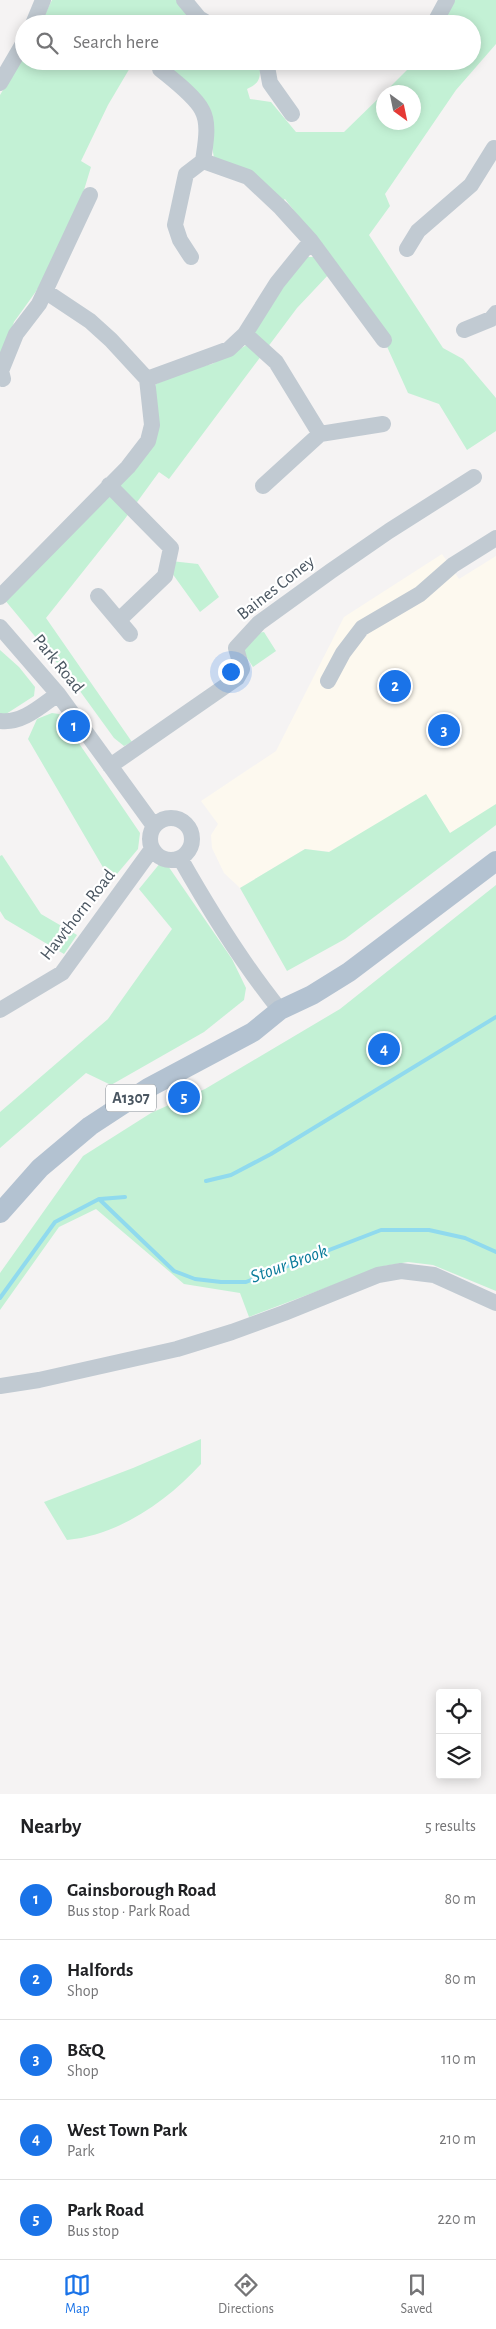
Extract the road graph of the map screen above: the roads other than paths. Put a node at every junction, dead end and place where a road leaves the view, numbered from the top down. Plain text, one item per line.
1 (43, 0) edge
2 (184, 0) edge
3 (447, 0) edge
4 (37, 15) edge
5 (196, 15) edge
6 (439, 15) edge
7 (15, 57) edge
8 (162, 70) edge
9 (268, 70) edge
10 (0, 83) edge
11 (292, 114) dead end
12 (496, 147) edge
13 (203, 161) junction
14 (90, 195) dead end
15 (311, 242) junction
16 (407, 249) dead end
17 (191, 258) dead end
18 (45, 291) junction
19 (496, 313) edge
20 (464, 330) dead end
21 (245, 334) junction
22 (384, 340) dead end
23 (3, 379) dead end
24 (146, 379) junction
25 (383, 424) dead end
26 (320, 434) junction
27 (474, 477) dead end
28 (109, 485) junction
29 (263, 486) dead end
30 (496, 538) edge
31 (0, 596) edge
32 (98, 596) dead end
33 (119, 620) junction
34 (0, 627) edge
35 (130, 634) dead end
36 (328, 681) dead end
37 (58, 694) junction
38 (0, 721) edge
39 (110, 766) junction
40 (154, 826) junction
41 (152, 849) junction
42 (180, 858) junction
43 (496, 861) edge
44 (0, 1010) edge
45 (280, 1010) junction
46 (0, 1213) edge
47 (496, 1303) edge
48 (0, 1386) edge

1 - 4 street
2 - 5 street
3 - 6 street
7 - 10 street
8 - 13 street
9 - 11 street
12 - 16 street
13 - 15 street
13 - 17 street
14 - 18 street
15 - 21 street
15 - 22 street
18 - 23 street
18 - 24 street
19 - 20 street
21 - 24 street
21 - 26 street
24 - 28 street
25 - 26 street
26 - 29 street
27 - 39 street, Baines Coney
28 - 31 street
28 - 33 street
30 - 36 street
32 - 33 street
33 - 35 street
34 - 37 street, Park Road
37 - 38 street
37 - 39 street, Park Road
39 - 40 street, Park Road
40 - 41 street
40 - 42 street
41 - 42 street
41 - 44 street, Hawthorn Road
42 - 45 street
43 - 45 main road, A1307
45 - 46 main road, A1307
47 - 48 street

